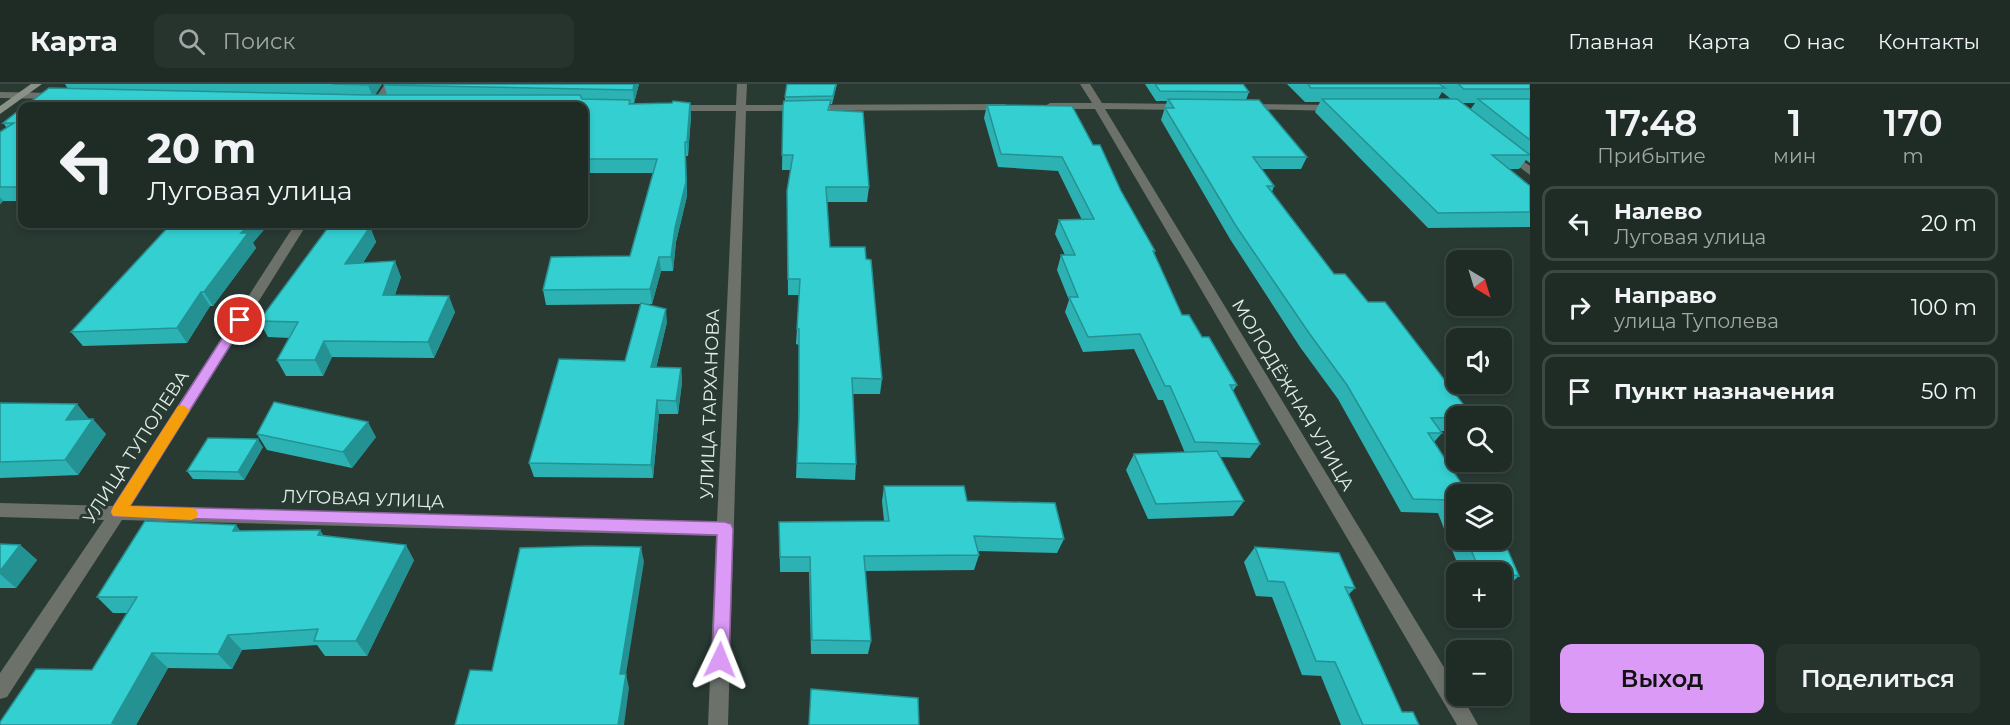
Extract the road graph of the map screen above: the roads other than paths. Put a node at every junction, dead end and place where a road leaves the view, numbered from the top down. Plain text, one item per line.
1 (37, 84) edge
2 (390, 84) edge
3 (742, 84) edge
4 (1085, 84) edge
5 (0, 95) edge
6 (20, 96) junction
7 (68, 97) edge
8 (375, 102) edge
9 (1097, 105) junction
10 (1014, 106) edge
11 (1038, 106) edge
12 (1192, 107) edge
13 (1228, 107) edge
14 (659, 108) edge
15 (1347, 108) edge
16 (741, 110) junction
17 (0, 111) edge
18 (1496, 144) edge
19 (1530, 172) edge
20 (298, 228) edge
21 (0, 510) edge
22 (118, 512) junction
23 (725, 529) junction
24 (0, 690) edge
25 (718, 725) edge
26 (1468, 725) edge

1 - 6 street
2 - 8 street
3 - 16 street, УЛИЦА ТАРХАНОВА
4 - 9 street, МОЛОДЁЖНАЯ УЛИЦА
5 - 6 street
6 - 7 street
6 - 17 street
9 - 11 street
9 - 12 street
9 - 26 street, МОЛОДЁЖНАЯ УЛИЦА
10 - 16 street
13 - 15 street
14 - 16 street
16 - 23 street, УЛИЦА ТАРХАНОВА
18 - 19 street
20 - 22 street, УЛИЦА ТУПОЛЕВА
21 - 22 street, ЛУГОВАЯ УЛИЦА
22 - 23 street, ЛУГОВАЯ УЛИЦА
22 - 24 street, УЛИЦА ТУПОЛЕВА
23 - 25 street, УЛИЦА ТАРХАНОВА

